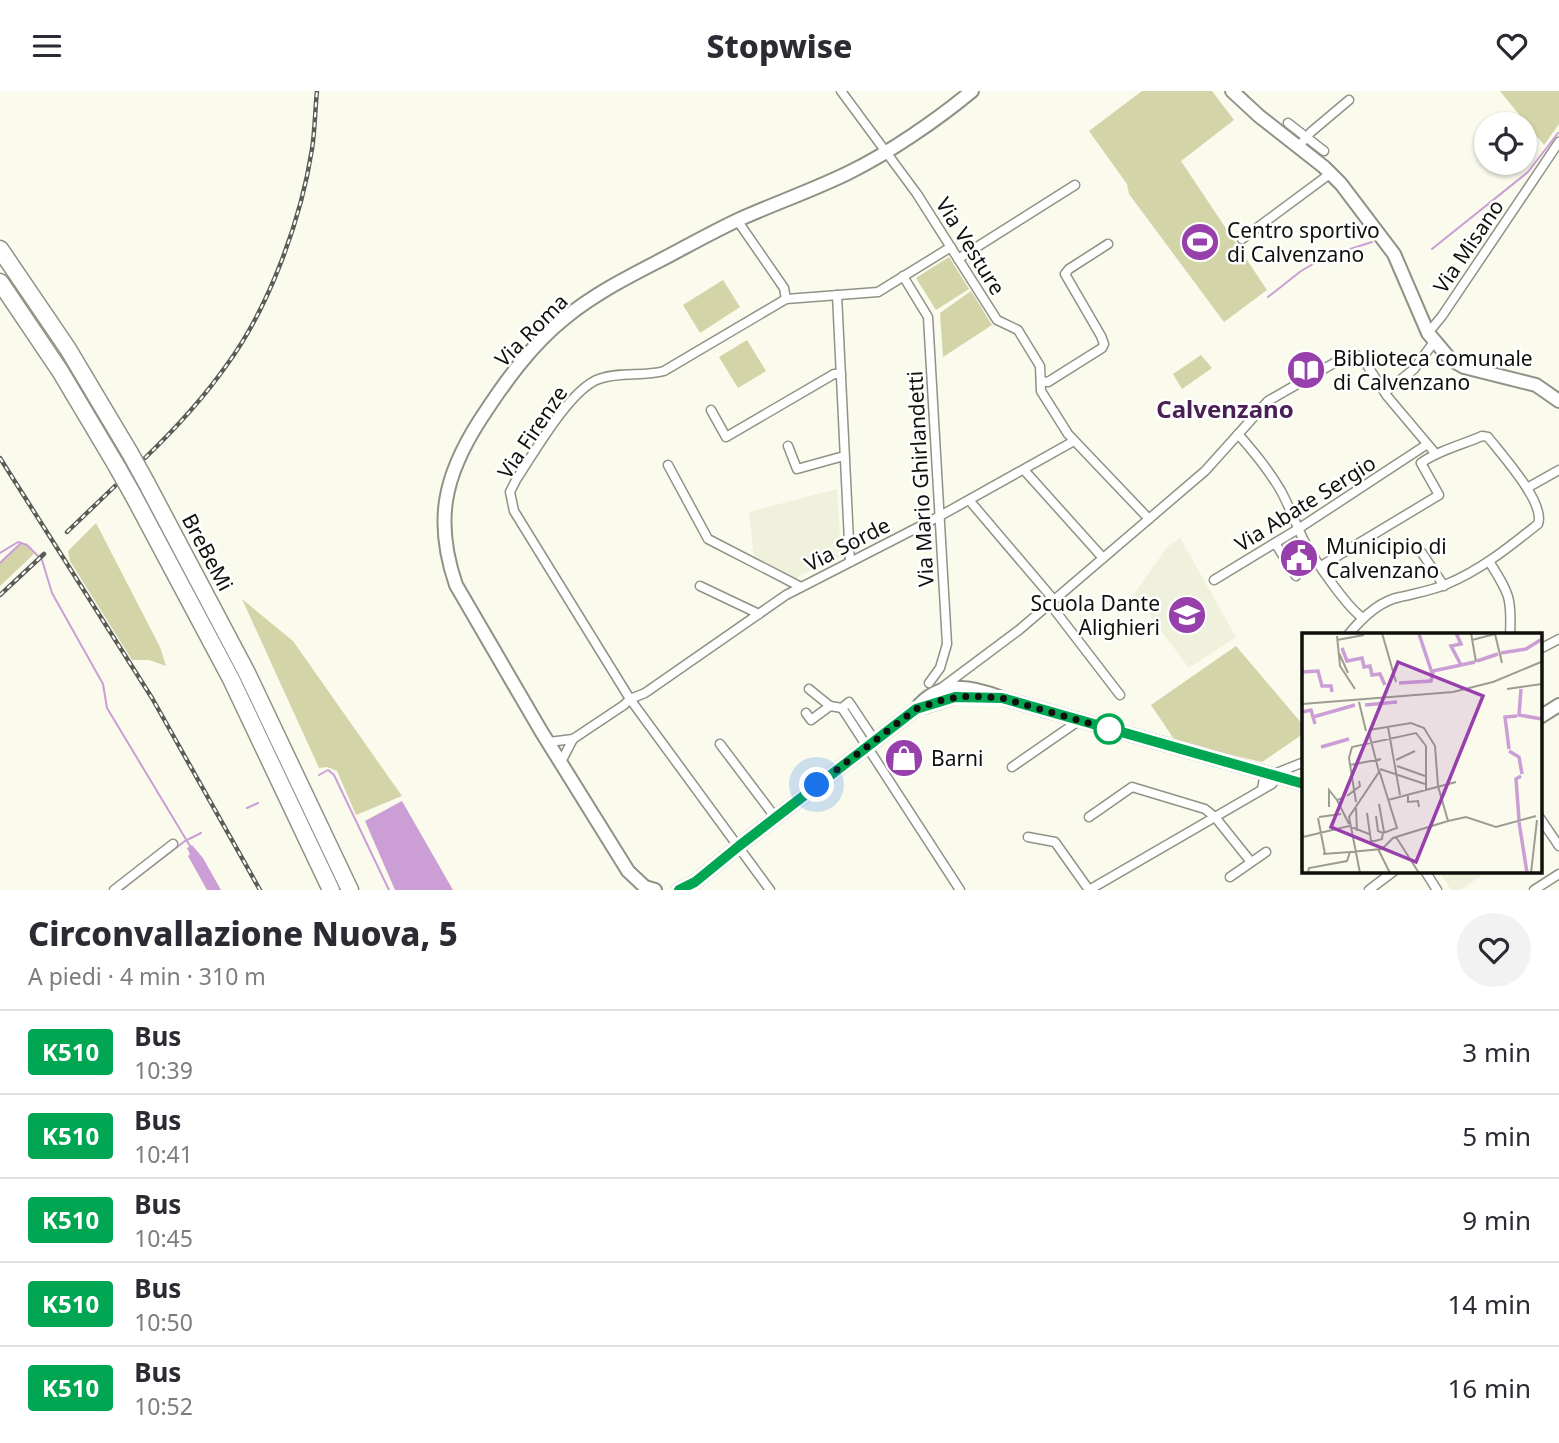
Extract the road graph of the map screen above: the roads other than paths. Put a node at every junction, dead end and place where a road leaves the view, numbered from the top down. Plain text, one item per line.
1 (841, 91) edge
2 (972, 91) edge
3 (1232, 91) edge
4 (1349, 100) dead end
5 (1288, 124) dead end
6 (1302, 141) junction
7 (1559, 142) edge
8 (886, 151) junction
9 (1324, 151) dead end
10 (1331, 173) junction
11 (1074, 184) dead end
12 (737, 220) junction
13 (1242, 239) dead end
14 (1108, 244) dead end
15 (951, 247) junction
16 (0, 249) edge
17 (958, 259) junction
18 (903, 276) junction
19 (0, 282) edge
20 (837, 295) junction
21 (786, 299) junction
22 (1431, 337) junction
23 (841, 374) junction
24 (1041, 381) junction
25 (1385, 392) junction
26 (1559, 401) edge
27 (711, 410) dead end
28 (1238, 434) junction
29 (1074, 441) junction
30 (1426, 445) junction
31 (788, 446) dead end
32 (1434, 453) junction
33 (844, 456) junction
34 (668, 465) dead end
35 (1024, 470) junction
36 (1559, 470) edge
37 (1527, 488) junction
38 (969, 501) junction
39 (940, 516) junction
40 (1149, 519) junction
41 (1298, 529) junction
42 (1275, 543) junction
43 (1422, 553) dead end
44 (1103, 558) junction
45 (850, 562) junction
46 (1490, 563) junction
47 (1321, 566) junction
48 (1296, 576) dead end
49 (1213, 580) dead end
50 (700, 586) dead end
51 (1444, 586) junction
52 (801, 587) junction
53 (1052, 602) junction
54 (759, 614) junction
55 (1363, 618) junction
56 (1350, 633) edge
57 (1510, 633) edge
58 (1559, 639) edge
59 (1542, 648) edge
60 (971, 667) junction
61 (809, 689) dead end
62 (978, 689) junction
63 (945, 690) junction
64 (1120, 695) dead end
65 (1002, 698) junction
66 (630, 699) junction
67 (1559, 705) edge
68 (830, 706) junction
69 (806, 713) dead end
70 (1542, 716) edge
71 (1080, 720) junction
72 (573, 739) junction
73 (549, 742) junction
74 (720, 744) dead end
75 (872, 744) junction
76 (561, 762) junction
77 (1302, 763) edge
78 (1012, 767) dead end
79 (1271, 775) junction
80 (1302, 784) edge
81 (775, 817) junction
82 (1089, 817) dead end
83 (1214, 817) junction
84 (1542, 821) edge
85 (1028, 837) dead end
86 (173, 844) dead end
87 (739, 846) junction
88 (1559, 846) edge
89 (1266, 852) dead end
90 (1251, 862) junction
91 (1391, 873) edge
92 (1426, 873) edge
93 (1559, 874) edge
94 (1230, 877) dead end
95 (693, 886) edge
96 (648, 889) edge
97 (114, 890) edge
98 (331, 890) edge
99 (351, 890) edge
100 (679, 890) edge
101 (770, 890) edge
102 (960, 890) edge
103 (1089, 890) edge
104 (1369, 890) edge
105 (1437, 890) edge
106 (1534, 890) edge

1 - 8 street, Via Vesture
2 - 8 street, Via Roma
3 - 6 street
4 - 6 street
5 - 6 street
6 - 9 street
6 - 10 street
7 - 22 street, Via Misano
8 - 12 street, Via Roma
8 - 15 street, Via Vesture
10 - 13 street
10 - 22 street
11 - 17 street
12 - 21 street
12 - 73 street, Via Roma
14 - 24 street
15 - 17 street, Via Vesture
15 - 18 street, Via Firenze
16 - 99 highway, BreBeMi, bridge
17 - 24 street, Via Vesture
18 - 20 street, Via Firenze
18 - 39 street, Via Mario Ghirlandetti
19 - 98 highway, BreBeMi, bridge
20 - 21 street, Via Firenze
20 - 23 street
21 - 66 street, Via Firenze
22 - 25 street, Via Misano
22 - 26 street
23 - 27 street
23 - 33 street
24 - 29 street, Via Vesture
25 - 28 street
25 - 30 street
28 - 40 street
28 - 41 street
29 - 35 street, Via Sorde
29 - 40 street, Via Vesture
30 - 32 street
30 - 41 street, Via Abate Sergio
31 - 33 street
32 - 37 street
32 - 47 street
33 - 45 street
34 - 52 street, Via Sorde
35 - 38 street, Via Sorde
35 - 44 street
36 - 37 street
37 - 46 street
38 - 39 street, Via Sorde
38 - 53 street
39 - 45 street, Via Sorde
39 - 63 street, Via Mario Ghirlandetti
40 - 44 street
41 - 42 street, Via Abate Sergio
41 - 47 street
42 - 48 street
42 - 49 street, Via Abate Sergio
43 - 51 street
44 - 53 street
45 - 52 street, Via Sorde
46 - 51 street
46 - 57 street
47 - 55 street
50 - 54 street
51 - 55 street
52 - 54 street
53 - 60 street
53 - 64 street
54 - 66 street
55 - 56 street
58 - 59 street
60 - 62 street
60 - 63 street
60 - 63 street
61 - 68 street
62 - 63 street
62 - 65 street
63 - 65 street
63 - 75 street
65 - 71 street
66 - 72 street
66 - 87 street, Via Firenze
67 - 70 street
68 - 69 street
68 - 75 street
71 - 78 street
71 - 79 street
72 - 73 street
72 - 76 street
73 - 76 street, Via Roma
74 - 81 street
75 - 81 street
75 - 102 street
76 - 96 street, Via Roma
77 - 79 street
79 - 80 street
79 - 83 street
81 - 87 street
82 - 83 street
83 - 90 street
83 - 103 street
84 - 88 street
85 - 103 street
86 - 97 street
87 - 95 street
87 - 101 street, Via Firenze
89 - 90 street
90 - 94 street
91 - 104 street
92 - 105 street
93 - 106 street
95 - 100 street

